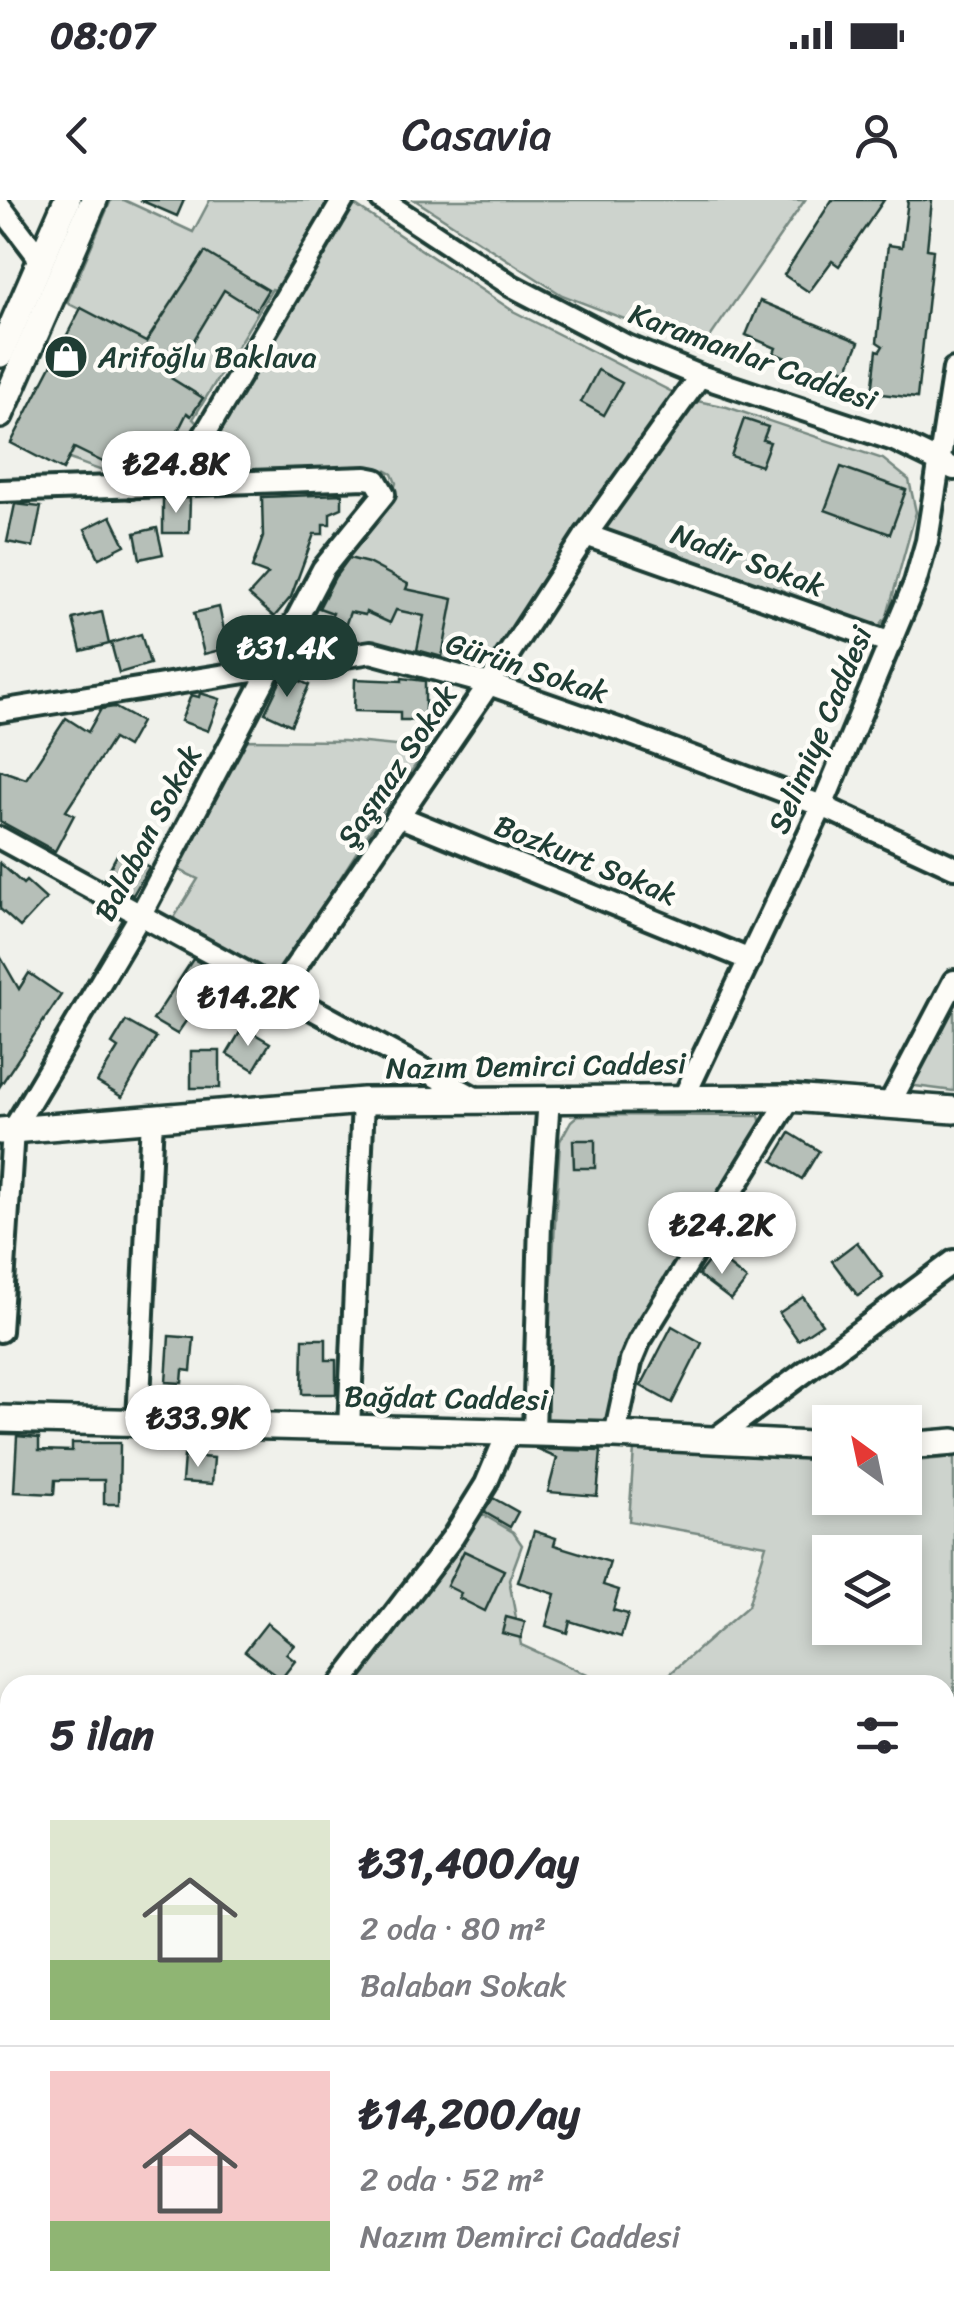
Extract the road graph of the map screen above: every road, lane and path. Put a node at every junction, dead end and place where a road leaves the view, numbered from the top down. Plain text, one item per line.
1 (67, 200) edge
2 (94, 200) edge
3 (343, 200) edge
4 (382, 200) edge
5 (0, 206) edge
6 (41, 260) junction
7 (0, 354) edge
8 (954, 369) edge
9 (700, 376) junction
10 (0, 416) edge
11 (140, 455) dead end
12 (947, 466) edge
13 (175, 485) junction
14 (132, 487) junction
15 (0, 492) edge
16 (586, 534) junction
17 (890, 643) junction
18 (270, 666) junction
19 (488, 684) junction
20 (0, 711) edge
21 (822, 806) junction
22 (398, 816) junction
23 (0, 838) edge
24 (954, 867) edge
25 (141, 914) junction
26 (750, 960) junction
27 (954, 981) edge
28 (279, 991) junction
29 (684, 1097) junction
30 (790, 1098) junction
31 (478, 1099) junction
32 (549, 1099) junction
33 (363, 1101) junction
34 (890, 1103) junction
35 (954, 1110) edge
36 (152, 1117) junction
37 (7, 1130) edge
38 (954, 1261) edge
39 (0, 1331) edge
40 (0, 1420) edge
41 (138, 1422) junction
42 (349, 1430) junction
43 (521, 1432) junction
44 (616, 1434) junction
45 (712, 1441) junction
46 (954, 1442) edge
47 (812, 1445) edge
48 (922, 1445) edge
49 (348, 1675) edge

1 - 6 main road
2 - 10 main road
3 - 13 street
4 - 9 street, Karamanlar Caddesi
5 - 6 street
6 - 7 main road
8 - 12 street, Selimiye Caddesi
9 - 12 street, Karamanlar Caddesi
9 - 16 street, Şaşmaz Sokak
11 - 14 street
12 - 17 street, Selimiye Caddesi
13 - 14 street, Balaban Sokak
13 - 18 street, Balaban Sokak
14 - 15 street, Balaban Sokak
16 - 17 street, Nadir Sokak
16 - 19 street, Şaşmaz Sokak
17 - 21 street, Selimiye Caddesi
18 - 19 street, Gürün Sokak
18 - 20 street, Gürün Sokak
18 - 25 street, Balaban Sokak
19 - 21 street, Gürün Sokak
19 - 22 street, Şaşmaz Sokak
21 - 24 street, Gürün Sokak
21 - 26 street, Selimiye Caddesi
22 - 26 street, Bozkurt Sokak
22 - 28 street, Şaşmaz Sokak
23 - 25 street
25 - 28 street
25 - 37 street, Balaban Sokak
26 - 29 street, Selimiye Caddesi
27 - 34 street
28 - 31 street
29 - 30 main road, Nazım Demirci Caddesi
29 - 32 main road, Nazım Demirci Caddesi
30 - 34 main road, Nazım Demirci Caddesi
30 - 44 street
31 - 32 main road, Nazım Demirci Caddesi
31 - 33 main road, Nazım Demirci Caddesi
32 - 43 street
33 - 36 main road, Nazım Demirci Caddesi
33 - 42 street
34 - 35 main road, Nazım Demirci Caddesi
36 - 37 main road, Nazım Demirci Caddesi
36 - 41 street
37 - 39 street
38 - 45 street
40 - 41 main road, Bağdat Caddesi
41 - 42 main road, Bağdat Caddesi
42 - 43 main road, Bağdat Caddesi
43 - 44 main road, Bağdat Caddesi
43 - 49 street
44 - 45 main road, Bağdat Caddesi
45 - 47 main road, Bağdat Caddesi
46 - 48 main road

